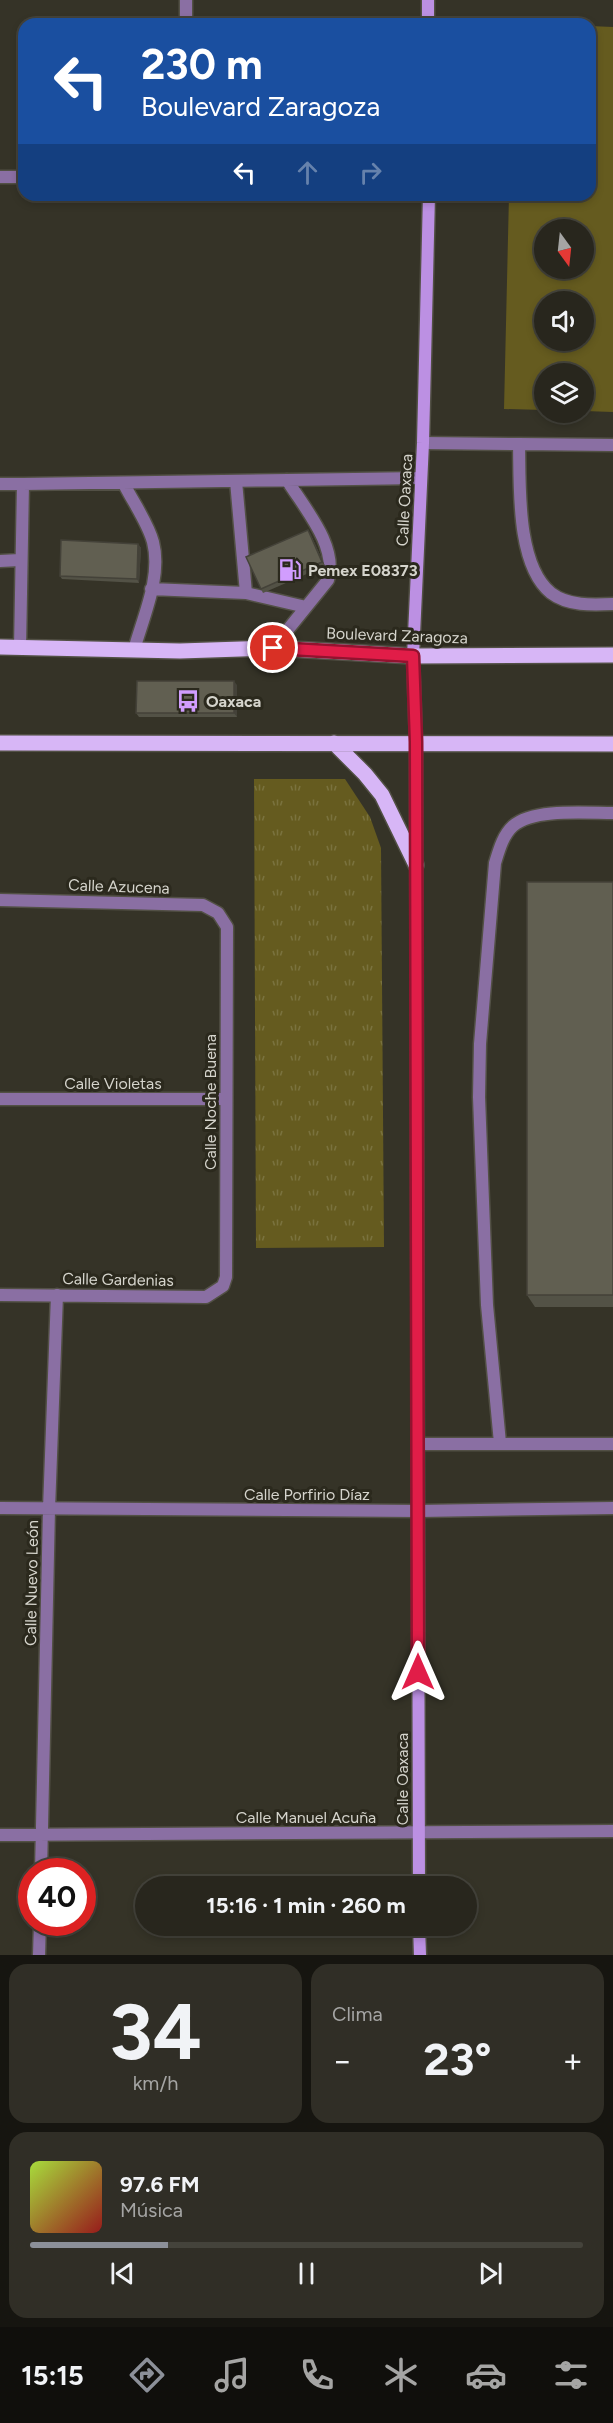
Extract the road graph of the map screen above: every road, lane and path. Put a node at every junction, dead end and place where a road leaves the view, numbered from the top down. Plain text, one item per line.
1 (186, 0) edge
2 (428, 0) edge
3 (186, 18) edge
4 (428, 18) edge
5 (0, 177) edge
6 (18, 177) edge
7 (429, 201) edge
8 (423, 443) junction
9 (519, 444) junction
10 (613, 445) edge
11 (421, 478) junction
12 (287, 480) junction
13 (236, 481) junction
14 (0, 484) edge
15 (23, 484) junction
16 (124, 484) junction
17 (20, 560) junction
18 (0, 561) edge
19 (151, 589) junction
20 (246, 593) junction
21 (613, 604) edge
22 (306, 607) junction
23 (0, 647) edge
24 (20, 648) junction
25 (273, 648) junction
26 (134, 650) junction
27 (613, 655) edge
28 (413, 656) junction
29 (416, 742) junction
30 (0, 743) edge
31 (334, 743) junction
32 (613, 744) edge
33 (613, 813) edge
34 (416, 865) junction
35 (0, 900) edge
36 (227, 927) joint
37 (0, 1099) edge
38 (226, 1099) junction
39 (226, 1277) joint
40 (0, 1295) edge
41 (57, 1295) junction
42 (500, 1443) junction
43 (419, 1444) junction
44 (613, 1444) edge
45 (0, 1508) edge
46 (613, 1508) edge
47 (49, 1509) junction
48 (419, 1511) junction
49 (613, 1831) edge
50 (418, 1833) junction
51 (0, 1835) edge
52 (42, 1835) junction
53 (41, 1858) edge
54 (419, 1876) edge
55 (40, 1936) edge
56 (419, 1936) edge
57 (39, 1955) edge
58 (420, 1955) edge

1 - 3 street
2 - 4 street
5 - 6 street
7 - 8 street, Calle Oaxaca
8 - 9 street
8 - 11 street, Calle Oaxaca
9 - 10 street
9 - 21 street
11 - 12 street
11 - 28 street, Calle Oaxaca
12 - 13 street
12 - 22 street
13 - 16 street
13 - 20 street
14 - 15 street
15 - 16 street
15 - 17 street
16 - 19 street
17 - 18 street
17 - 24 street
19 - 20 street
19 - 26 street
20 - 22 street
22 - 25 street
23 - 24 main road, Boulevard Zaragoza
24 - 26 main road, Boulevard Zaragoza
25 - 26 main road, Boulevard Zaragoza
25 - 28 main road, Boulevard Zaragoza
27 - 28 main road, Boulevard Zaragoza
28 - 29 street, Calle Oaxaca
29 - 31 main road
29 - 32 main road
29 - 34 street, Calle Oaxaca
30 - 31 main road
31 - 34 main road
33 - 42 street
34 - 43 street, Calle Oaxaca
35 - 36 street, Calle Azucena
36 - 38 street, Calle Noche Buena
37 - 38 street, Calle Violetas
38 - 39 street, Calle Noche Buena
39 - 41 street, Calle Gardenias
40 - 41 street, Calle Gardenias
41 - 47 street, Calle Nuevo León
42 - 43 street
42 - 44 street
43 - 48 street, Calle Oaxaca
45 - 47 street, Calle Porfirio Díaz
46 - 48 street, Calle Porfirio Díaz
47 - 48 street, Calle Porfirio Díaz
47 - 52 street, Calle Nuevo León
48 - 50 street, Calle Oaxaca
49 - 50 street, Calle Manuel Acuña
50 - 52 street, Calle Manuel Acuña
50 - 54 street, Calle Oaxaca
51 - 52 street, Calle Manuel Acuña
52 - 53 street, Calle Nuevo León
55 - 57 street
56 - 58 street

